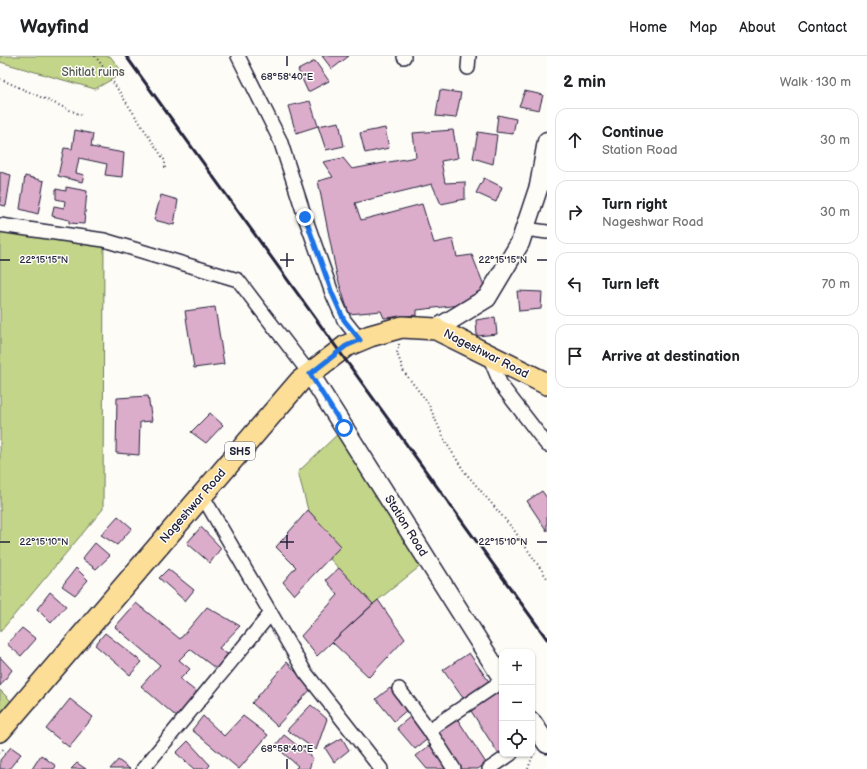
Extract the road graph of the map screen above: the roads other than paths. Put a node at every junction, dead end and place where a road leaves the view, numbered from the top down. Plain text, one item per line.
1 (238, 56) edge
2 (547, 141) edge
3 (0, 225) edge
4 (524, 229) junction
5 (547, 232) edge
6 (436, 329) junction
7 (360, 340) junction
8 (489, 356) junction
9 (310, 374) junction
10 (547, 384) edge
11 (547, 445) edge
12 (202, 495) junction
13 (271, 614) junction
14 (499, 673) edge
15 (499, 683) edge
16 (399, 689) dead end
17 (429, 730) junction
18 (0, 731) edge
19 (507, 757) edge
20 (143, 769) edge
21 (381, 769) edge
22 (454, 769) edge
23 (489, 769) edge

1 - 7 street
2 - 4 street
3 - 9 street
4 - 5 street
4 - 6 street
6 - 7 main road, Nageshwar Road / SH5
6 - 8 main road, Nageshwar Road / SH5
7 - 9 main road, Nageshwar Road / SH5
8 - 10 main road, Nageshwar Road / SH5
8 - 11 street
9 - 12 main road, Nageshwar Road / SH5
9 - 14 street, Station Road
12 - 13 street
12 - 18 main road, Nageshwar Road / SH5
13 - 20 street
13 - 21 street
15 - 17 street
16 - 17 street
17 - 22 street
19 - 23 street

